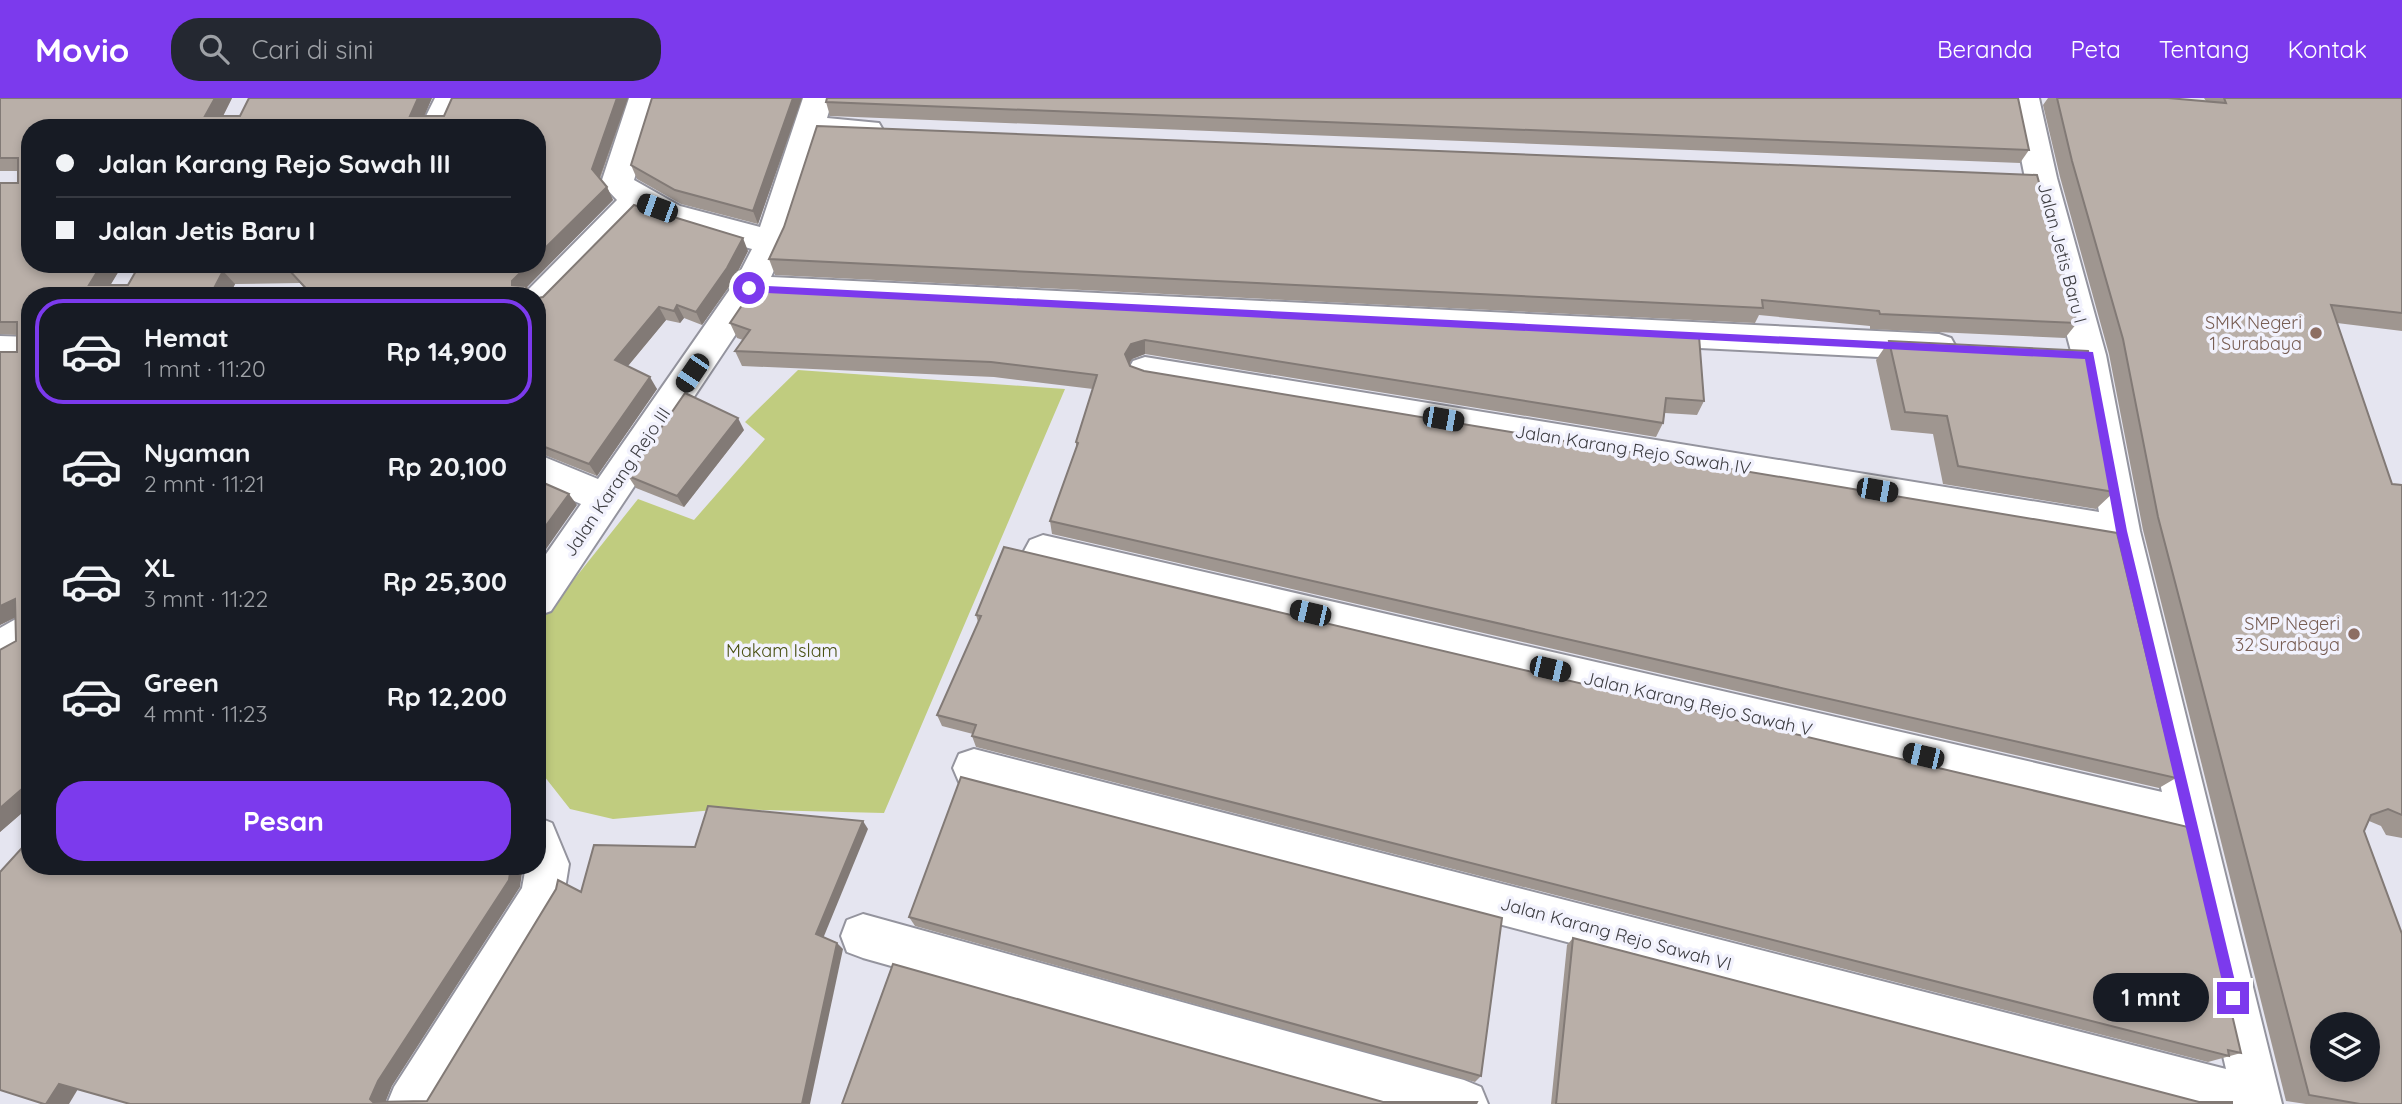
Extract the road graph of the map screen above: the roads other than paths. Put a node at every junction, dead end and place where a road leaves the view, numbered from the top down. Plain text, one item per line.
1 (450, 98) edge
2 (644, 98) edge
3 (2024, 98) edge
4 (813, 113) edge
5 (440, 119) edge
6 (898, 132) edge
7 (636, 200) junction
8 (771, 242) junction
9 (749, 288) junction
10 (546, 290) edge
11 (0, 349) edge
12 (1969, 349) edge
13 (21, 350) edge
14 (2051, 353) edge
15 (2090, 355) junction
16 (1144, 370) edge
17 (546, 473) edge
18 (606, 499) junction
19 (2121, 531) junction
20 (1043, 551) dead end
21 (546, 586) edge
22 (21, 635) edge
23 (0, 650) edge
24 (974, 768) dead end
25 (2190, 818) junction
26 (546, 875) edge
27 (863, 936) dead end
28 (2257, 1102) edge
29 (411, 1104) edge
30 (1465, 1104) edge

1 - 5 street
2 - 7 street
3 - 15 street, Jalan Jetis Baru I
4 - 6 street
4 - 8 street, Jalan Karang Rejo III
7 - 8 street
7 - 10 street
8 - 9 street, Jalan Karang Rejo III
9 - 12 street
9 - 18 street, Jalan Karang Rejo III
11 - 13 street
14 - 15 street
15 - 19 street, Jalan Jetis Baru I
16 - 19 street, Jalan Karang Rejo Sawah IV
17 - 18 street
18 - 21 street, Jalan Karang Rejo III
19 - 25 street, Jalan Jetis Baru I
20 - 25 street, Jalan Karang Rejo Sawah V
22 - 23 street
24 - 28 street, Jalan Karang Rejo Sawah VI
25 - 28 street, Jalan Jetis Baru I
26 - 29 street
27 - 30 street

